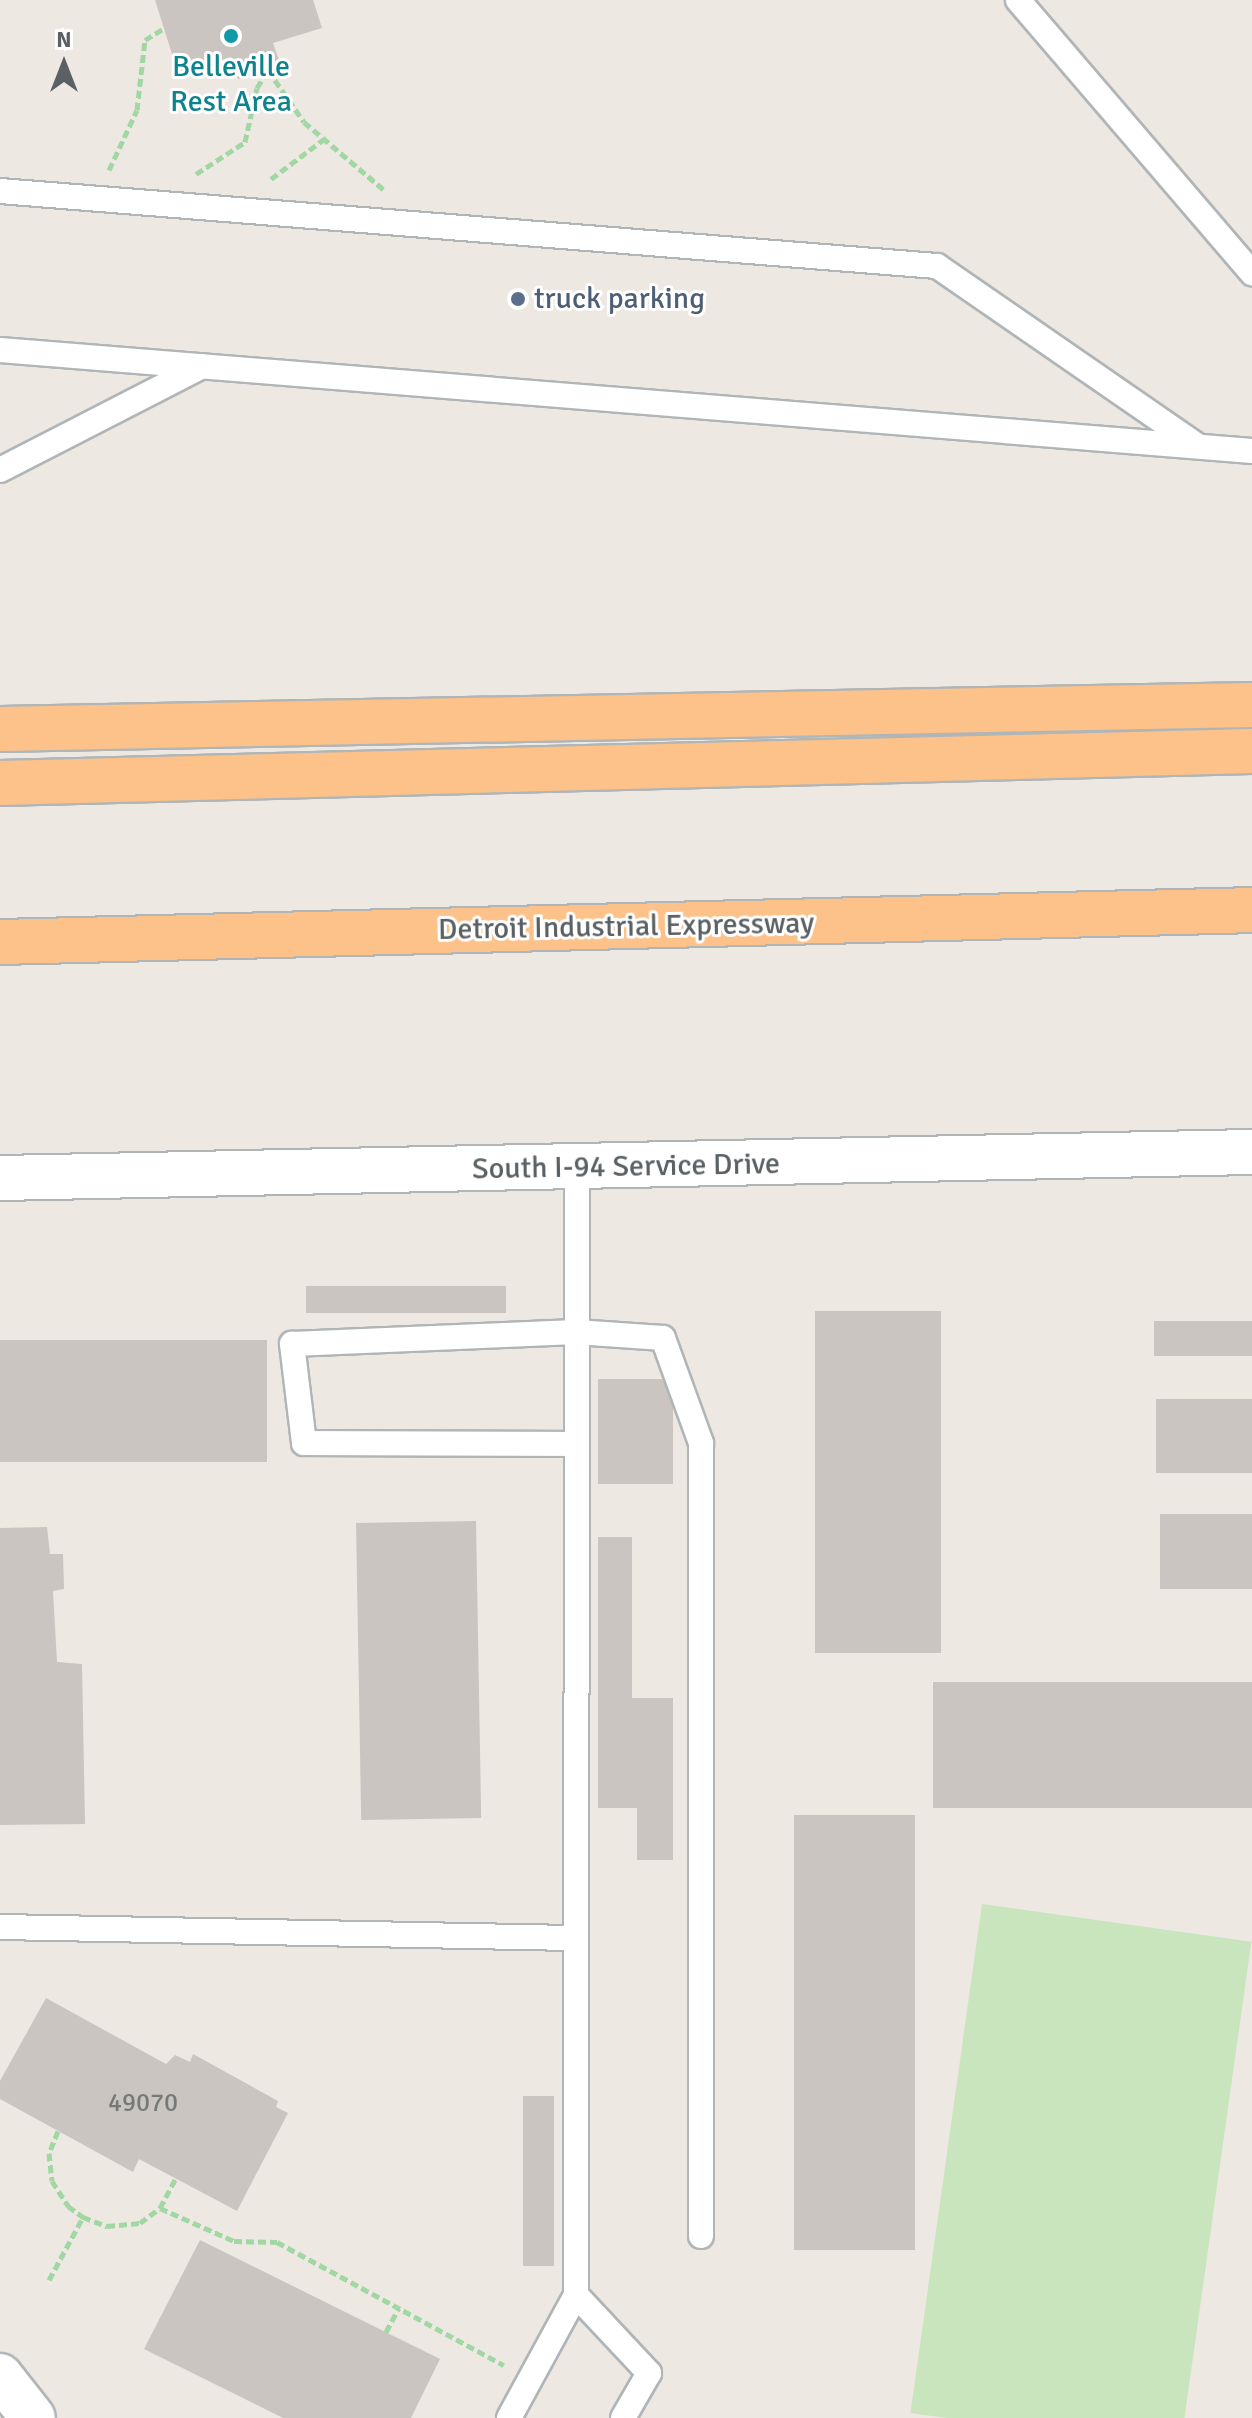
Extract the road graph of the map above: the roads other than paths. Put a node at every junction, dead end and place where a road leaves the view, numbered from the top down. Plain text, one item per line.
1 (1018, 0) edge
2 (0, 191) edge
3 (1252, 273) edge
4 (0, 350) edge
5 (202, 366) junction
6 (1197, 445) junction
7 (1252, 451) edge
8 (0, 470) edge
9 (1252, 705) edge
10 (0, 729) edge
11 (1252, 751) edge
12 (0, 783) edge
13 (1252, 910) edge
14 (0, 942) edge
15 (1252, 1152) edge
16 (577, 1169) junction
17 (0, 1178) edge
18 (576, 1332) junction
19 (576, 1444) junction
20 (0, 1927) edge
21 (574, 1938) junction
22 (701, 2236) dead end
23 (576, 2295) junction
24 (0, 2376) edge
25 (33, 2418) edge
26 (509, 2418) edge
27 (623, 2418) edge

1 - 3 lane
2 - 6 lane
4 - 5 lane
5 - 6 lane
5 - 8 lane
6 - 7 lane
9 - 10 highway
11 - 12 highway
13 - 14 highway, Detroit Industrial Expressway
15 - 16 street, South I-94 Service Drive
16 - 17 street, South I-94 Service Drive
16 - 18 lane
18 - 19 lane
18 - 19 lane
18 - 22 lane
19 - 21 lane
20 - 21 lane
21 - 23 lane
23 - 26 lane
23 - 27 lane
24 - 25 street

